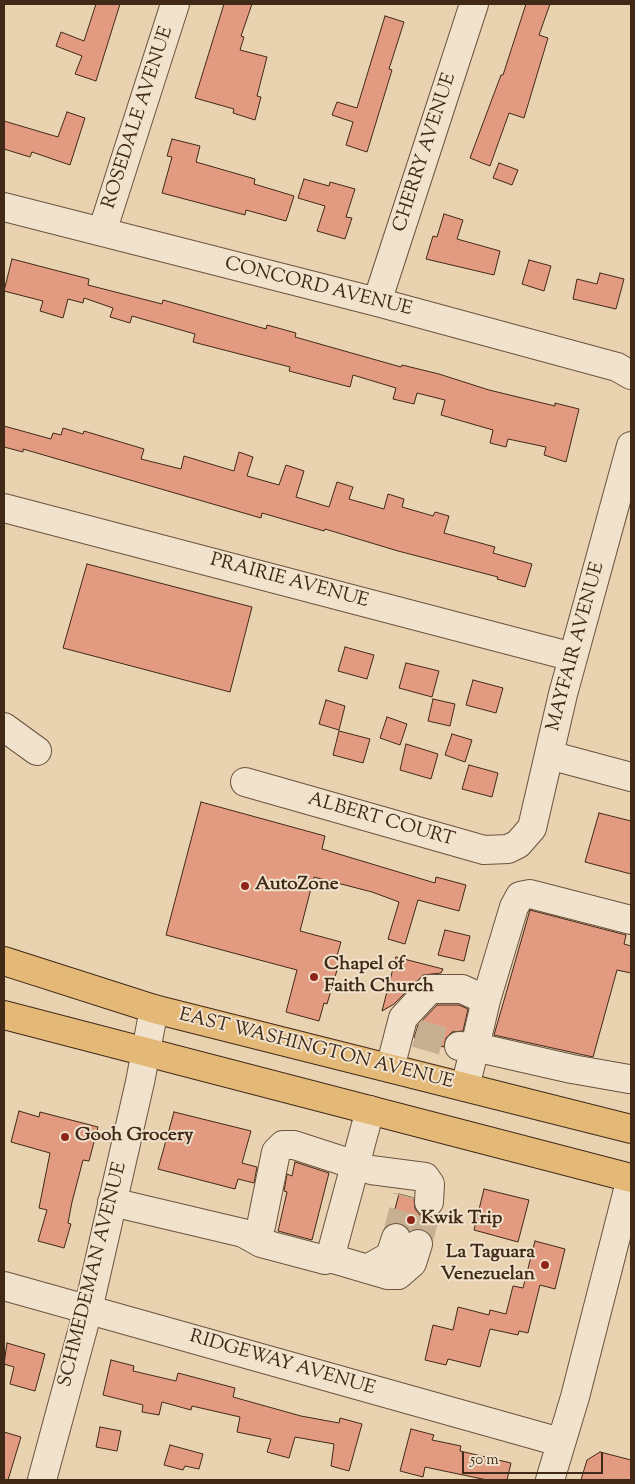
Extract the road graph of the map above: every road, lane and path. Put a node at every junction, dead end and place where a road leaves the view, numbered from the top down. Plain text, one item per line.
1 (175, 4) edge
2 (474, 4) edge
3 (4, 207) edge
4 (102, 232) junction
5 (377, 302) junction
6 (631, 375) edge
7 (631, 446) edge
8 (4, 508) edge
9 (573, 657) junction
10 (4, 727) edge
11 (37, 752) dead end
12 (549, 755) junction
13 (631, 776) edge
14 (245, 782) dead end
15 (518, 844) joint
16 (631, 920) edge
17 (4, 961) edge
18 (486, 1000) junction
19 (154, 1009) junction
20 (4, 1015) edge
21 (469, 1038) junction
22 (146, 1050) junction
23 (390, 1068) junction
24 (630, 1074) edge
25 (465, 1087) junction
26 (370, 1110) junction
27 (631, 1129) edge
28 (354, 1165) junction
29 (631, 1178) edge
30 (413, 1190) dead end
31 (112, 1202) junction
32 (255, 1239) junction
33 (407, 1241) tunnel mouth
34 (330, 1258) junction
35 (4, 1286) edge
36 (88, 1310) junction
37 (560, 1442) junction
38 (42, 1480) edge
39 (550, 1480) edge

1 - 4 street, ROSEDALE AVENUE
2 - 5 street, CHERRY AVENUE
3 - 4 street, CONCORD AVENUE
4 - 5 street, CONCORD AVENUE
5 - 6 street, CONCORD AVENUE
7 - 9 street, MAYFAIR AVENUE
8 - 9 street, PRAIRIE AVENUE
9 - 12 street, MAYFAIR AVENUE
10 - 11 street
12 - 13 street
12 - 15 street, MAYFAIR AVENUE
14 - 15 street, ALBERT COURT
16 - 18 street
17 - 19 main road, EAST WASHINGTON AVENUE
18 - 21 street
18 - 23 street
19 - 22 street, SCHMEDEMAN AVENUE
19 - 23 main road, EAST WASHINGTON AVENUE
20 - 22 main road
21 - 24 street
21 - 25 street
22 - 26 main road
22 - 31 street, SCHMEDEMAN AVENUE
23 - 25 main road, EAST WASHINGTON AVENUE
25 - 27 main road, EAST WASHINGTON AVENUE
26 - 28 street
26 - 29 main road
28 - 30 street
28 - 32 street
28 - 34 street
29 - 37 street
31 - 32 street
31 - 36 street, SCHMEDEMAN AVENUE
32 - 34 street
33 - 34 street
35 - 36 street, RIDGEWAY AVENUE
36 - 37 street, RIDGEWAY AVENUE
36 - 38 street, SCHMEDEMAN AVENUE
37 - 39 street

